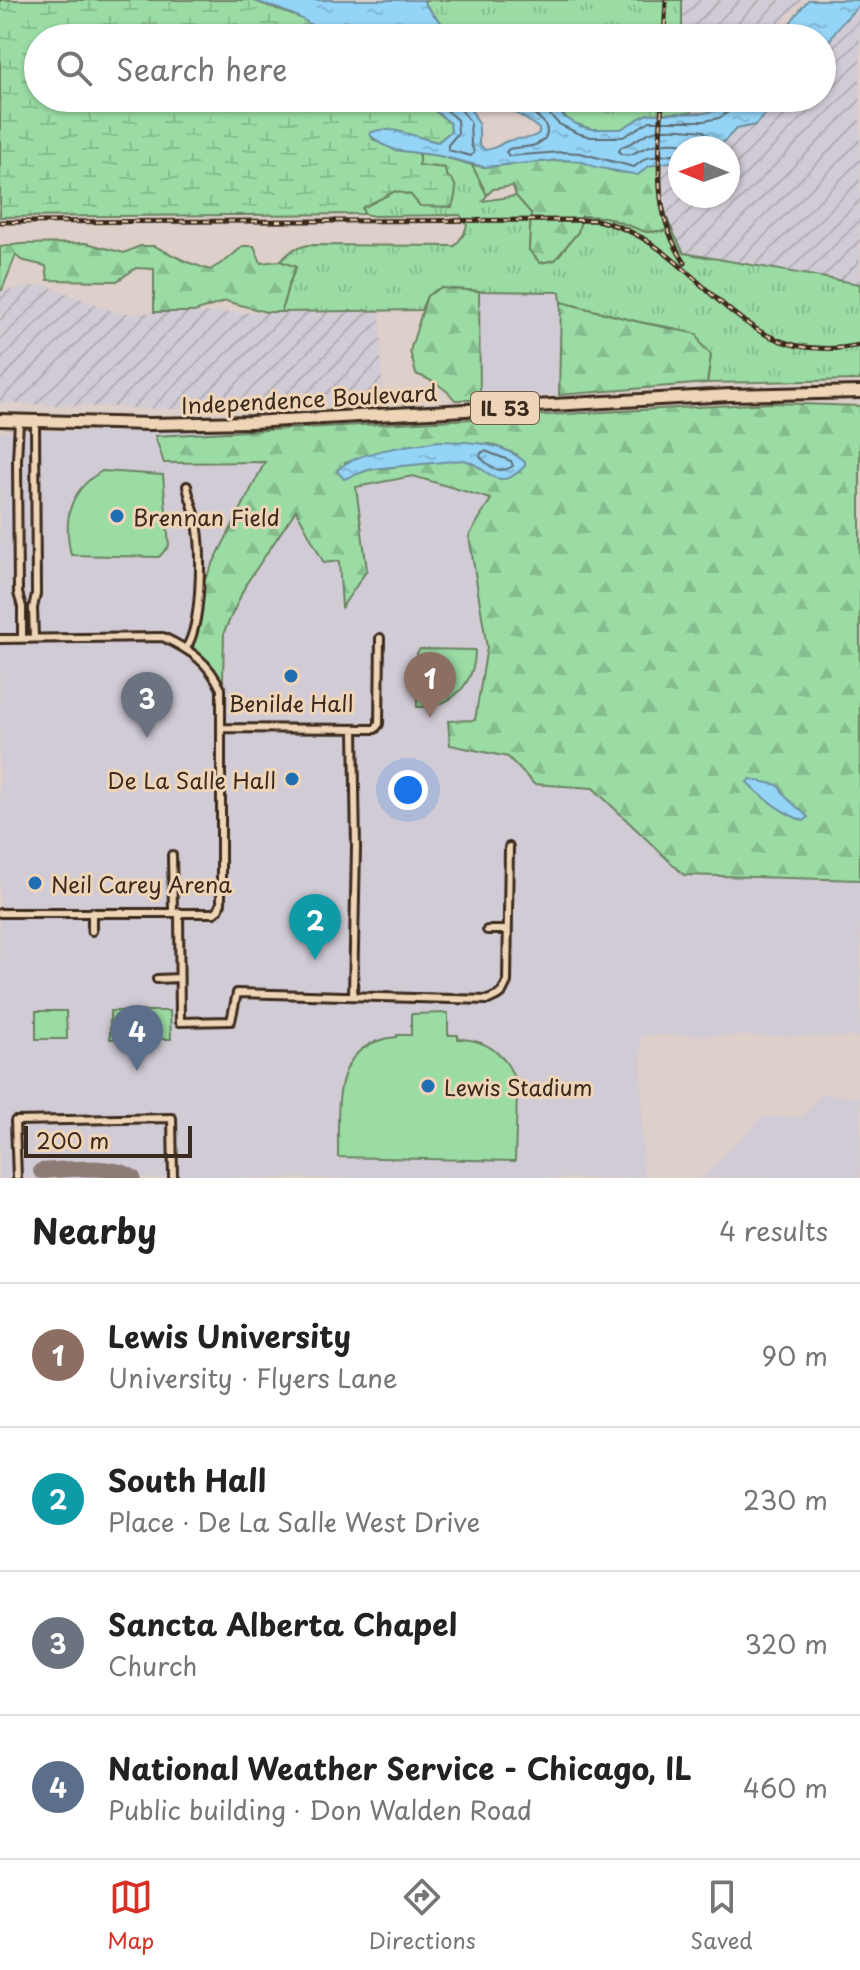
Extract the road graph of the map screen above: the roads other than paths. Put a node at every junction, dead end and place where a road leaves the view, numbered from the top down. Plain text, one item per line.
1 (860, 392) edge
2 (0, 420) edge
3 (19, 421) junction
4 (35, 422) junction
5 (17, 460) junction
6 (35, 460) junction
7 (187, 486) dead end
8 (22, 638) junction
9 (34, 638) junction
10 (380, 638) dead end
11 (0, 639) edge
12 (186, 648) junction
13 (221, 728) junction
14 (354, 730) junction
15 (509, 847) dead end
16 (172, 855) dead end
17 (92, 912) junction
18 (176, 912) junction
19 (0, 913) edge
20 (487, 930) dead end
21 (507, 930) junction
22 (92, 931) dead end
23 (179, 978) junction
24 (157, 979) dead end
25 (353, 996) junction
26 (17, 1178) edge
27 (173, 1178) edge

1 - 4 main road, Independence Boulevard / IL 53
2 - 3 main road, Independence Boulevard / IL 53
3 - 4 main road, Independence Boulevard / IL 53
3 - 5 street
4 - 6 street
5 - 6 street
5 - 8 street
6 - 9 street
7 - 12 street
8 - 9 street
8 - 11 street
9 - 12 street
10 - 14 street
12 - 13 street
13 - 14 street
13 - 18 street
14 - 25 street
15 - 21 street
16 - 18 street
17 - 18 street
17 - 19 street
17 - 22 street
18 - 23 street
20 - 21 street
21 - 25 street
23 - 24 street
23 - 25 street
26 - 27 street

